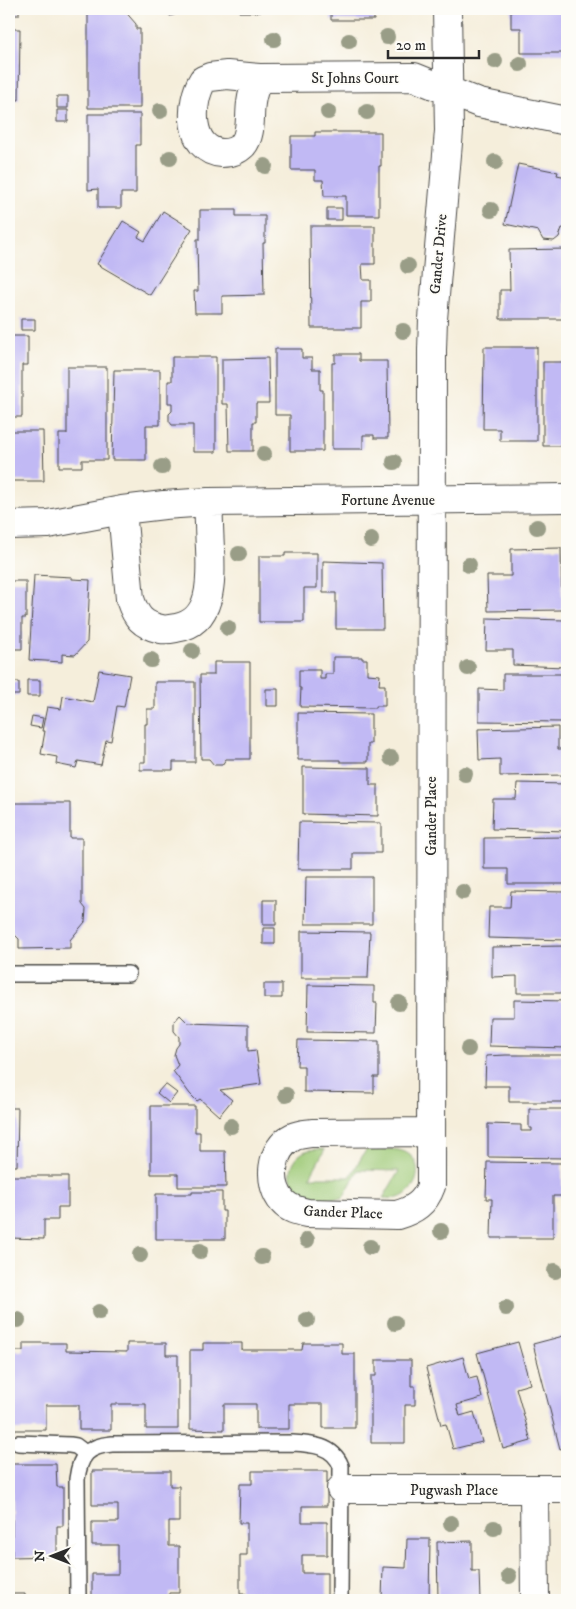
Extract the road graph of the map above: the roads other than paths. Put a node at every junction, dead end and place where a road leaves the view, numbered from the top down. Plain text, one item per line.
1 (448, 9) edge
2 (259, 78) dead end
3 (448, 89) junction
4 (567, 121) edge
5 (567, 498) edge
6 (432, 499) junction
7 (208, 502) junction
8 (122, 510) junction
9 (9, 525) edge
10 (9, 974) edge
11 (128, 974) dead end
12 (430, 1132) junction
13 (18, 1444) dead end
14 (85, 1453) junction
15 (567, 1489) edge
16 (341, 1490) junction
17 (534, 1490) junction
18 (78, 1600) edge
19 (340, 1600) edge
20 (535, 1600) edge

1 - 3 street, Gander Drive
2 - 3 street, St Johns Court
3 - 4 street, St Johns Court
3 - 6 street, Gander Drive
5 - 6 street, Fortune Avenue
6 - 7 street, Fortune Avenue
6 - 12 street, Gander Place
7 - 8 street, Fortune Avenue
7 - 8 street
8 - 9 street, Fortune Avenue
10 - 11 lane
12 - 12 street, Gander Place
13 - 14 lane
14 - 16 lane
14 - 18 lane
15 - 17 street, Pugwash Place
16 - 17 street, Pugwash Place
16 - 19 lane
17 - 20 street

